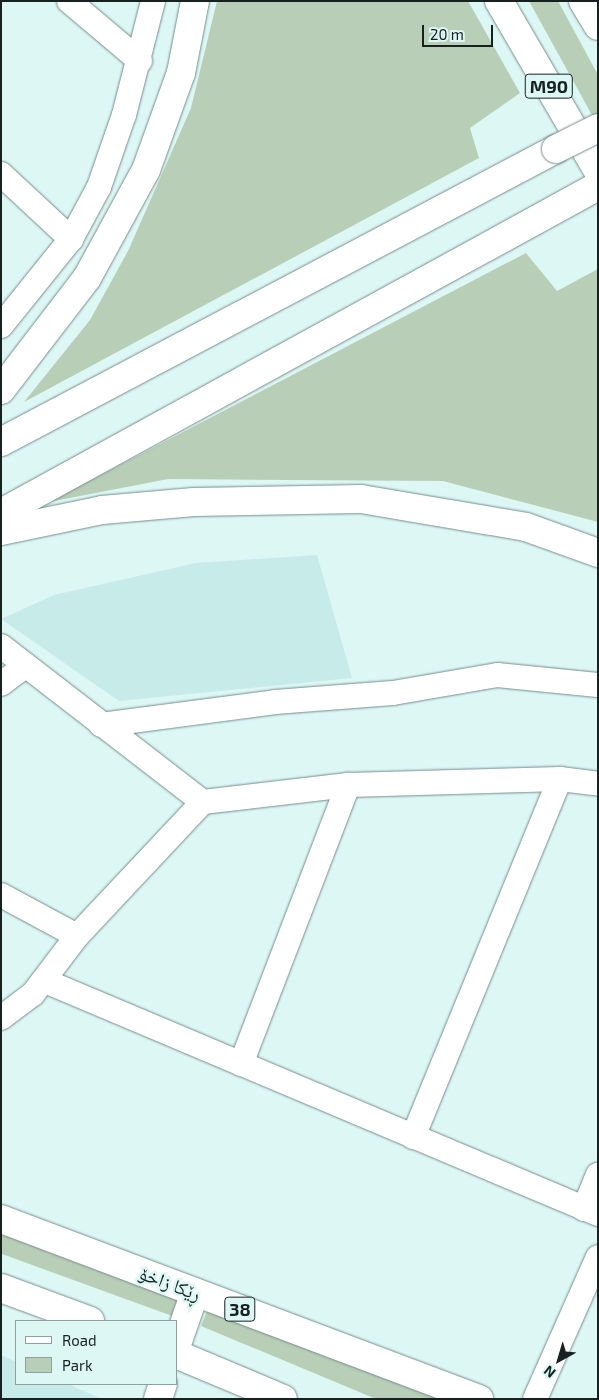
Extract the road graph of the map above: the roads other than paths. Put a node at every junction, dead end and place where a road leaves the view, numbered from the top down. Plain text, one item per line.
1 (69, 1) edge
2 (153, 1) edge
3 (196, 1) edge
4 (499, 1) edge
5 (583, 1) edge
6 (598, 26) edge
7 (140, 61) junction
8 (598, 128) edge
9 (598, 172) edge
10 (1, 174) edge
11 (590, 190) edge
12 (70, 239) junction
13 (3, 322) edge
14 (1, 390) edge
15 (1, 442) edge
16 (1, 513) edge
17 (1, 531) edge
18 (598, 553) edge
19 (1, 646) edge
20 (26, 665) junction
21 (1, 684) edge
22 (598, 685) edge
23 (101, 725) junction
24 (560, 779) junction
25 (598, 784) edge
26 (348, 785) junction
27 (203, 802) junction
28 (1, 895) edge
29 (77, 936) junction
30 (45, 981) junction
31 (1, 1018) edge
32 (241, 1064) junction
33 (413, 1137) junction
34 (598, 1175) edge
35 (591, 1212) edge
36 (1, 1219) edge
37 (598, 1256) edge
38 (1, 1288) edge
39 (196, 1292) junction
40 (87, 1320) edge
41 (178, 1342) edge
42 (178, 1355) edge
43 (163, 1385) edge
44 (158, 1399) edge
45 (283, 1399) edge
46 (479, 1399) edge
47 (535, 1399) edge

1 - 7 street
2 - 7 street
3 - 14 main road
4 - 9 main road, M90
5 - 6 main road
7 - 12 street
8 - 15 main road, bridge
10 - 12 street
11 - 16 main road
12 - 13 street
17 - 18 main road
19 - 20 street
20 - 21 street
20 - 23 street
22 - 23 street
23 - 27 street
24 - 25 street
24 - 26 street
24 - 33 street
26 - 27 street
26 - 32 street
27 - 29 street
28 - 29 street
29 - 30 street
30 - 31 street
30 - 32 street
32 - 33 street
33 - 35 street
34 - 35 street
36 - 39 main road, ڕێکا زاخۆ / 38
37 - 47 street
38 - 40 main road
39 - 41 main road
39 - 46 main road, ڕێکا زاخۆ / 38
42 - 45 main road
43 - 44 main road

